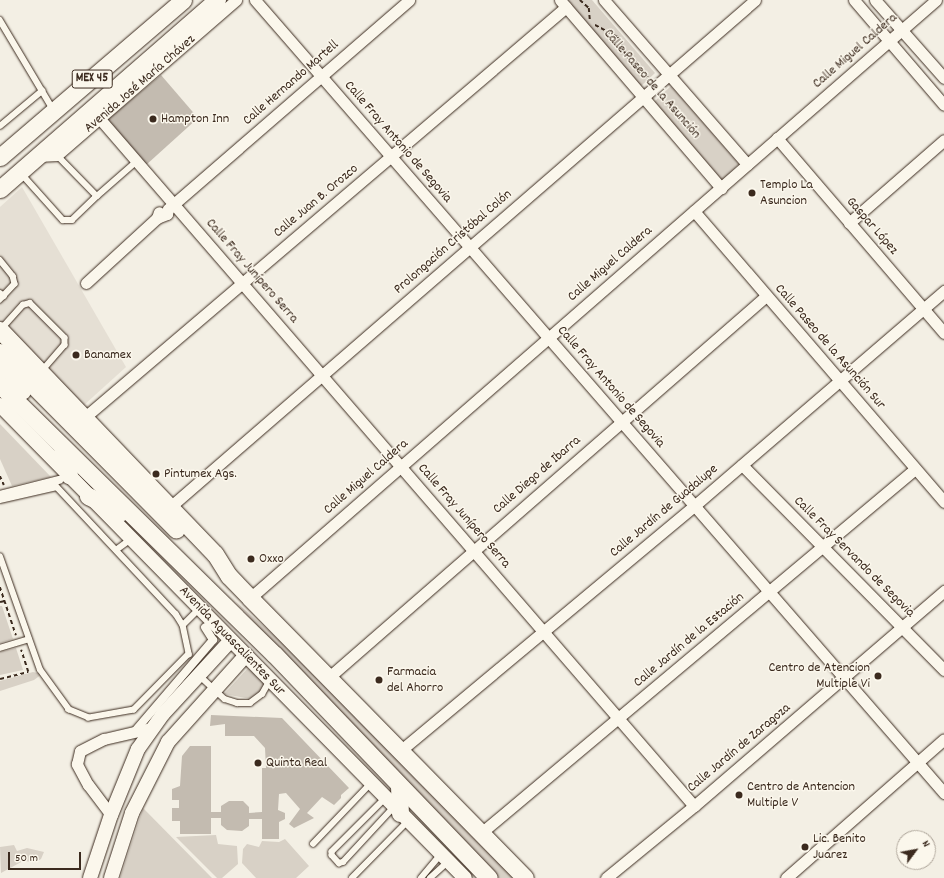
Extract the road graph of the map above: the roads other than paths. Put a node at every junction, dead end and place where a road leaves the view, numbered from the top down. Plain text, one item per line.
1 (183, 0) edge
2 (217, 0) edge
3 (236, 0) edge
4 (255, 0) edge
5 (409, 0) edge
6 (604, 0) edge
7 (755, 0) edge
8 (854, 0) edge
9 (875, 0) edge
10 (936, 0) edge
11 (563, 4) edge
12 (0, 20) edge
13 (902, 30) junction
14 (889, 41) junction
15 (669, 74) junction
16 (321, 76) junction
17 (944, 78) edge
18 (42, 91) junction
19 (643, 97) junction
20 (944, 104) edge
21 (54, 111) junction
22 (100, 119) junction
23 (0, 126) edge
24 (777, 138) junction
25 (944, 140) edge
26 (2, 152) edge
27 (57, 155) junction
28 (38, 156) junction
29 (391, 156) junction
30 (137, 160) junction
31 (747, 164) junction
32 (20, 172) junction
33 (721, 188) junction
34 (0, 189) edge
35 (97, 196) junction
36 (171, 206) junction
37 (694, 211) junction
38 (849, 223) junction
39 (470, 247) junction
40 (0, 260) edge
41 (86, 283) dead end
42 (243, 283) junction
43 (944, 291) edge
44 (1, 296) edge
45 (766, 296) junction
46 (924, 309) junction
47 (0, 330) edge
48 (944, 333) edge
49 (548, 338) junction
50 (0, 342) edge
51 (0, 352) edge
52 (21, 352) junction
53 (0, 369) edge
54 (41, 372) junction
55 (322, 375) junction
56 (840, 381) junction
57 (0, 385) edge
58 (0, 405) edge
59 (85, 417) junction
60 (621, 422) junction
61 (62, 446) junction
62 (742, 465) junction
63 (401, 466) junction
64 (915, 469) junction
65 (62, 480) junction
66 (0, 494) edge
67 (88, 496) junction
68 (0, 500) edge
69 (944, 502) edge
70 (694, 506) junction
71 (170, 507) junction
72 (134, 518) junction
73 (131, 538) junction
74 (823, 547) junction
75 (116, 550) junction
76 (474, 551) junction
77 (0, 557) edge
78 (229, 576) junction
79 (944, 591) edge
80 (770, 593) junction
81 (250, 598) junction
82 (200, 608) junction
83 (183, 625) junction
84 (902, 627) junction
85 (205, 628) dead end
86 (543, 631) junction
87 (29, 639) junction
88 (231, 640) junction
89 (0, 648) edge
90 (274, 654) junction
91 (246, 655) junction
92 (944, 670) edge
93 (199, 674) junction
94 (328, 678) junction
95 (844, 678) junction
96 (270, 680) junction
97 (214, 689) junction
98 (146, 700) junction
99 (158, 711) junction
100 (618, 718) junction
101 (151, 728) junction
102 (135, 731) junction
103 (944, 739) edge
104 (400, 751) junction
105 (917, 762) junction
106 (371, 783) junction
107 (398, 786) junction
108 (944, 793) edge
109 (694, 806) junction
110 (397, 810) junction
111 (110, 815) junction
112 (481, 833) junction
113 (313, 844) dead end
114 (445, 858) junction
115 (90, 878) edge
116 (111, 878) edge
117 (352, 878) edge
118 (420, 878) edge
119 (430, 878) edge
120 (465, 878) edge
121 (489, 878) edge
122 (525, 878) edge
123 (606, 878) edge
124 (786, 878) edge

1 - 21 main road, MEX 45
2 - 28 main road, Avenida José María Chávez / MEX 45
3 - 22 street, Avenida José María Chávez
4 - 16 street, Calle Fray Antonio de Segovia
5 - 16 street, Calle Hernando Martell
6 - 15 street, Calle Paseo de la Asunción
7 - 15 street, Prolongación Cristóbal Colón
8 - 14 street
9 - 13 street
10 - 13 street, Calle Miguel Caldera
11 - 19 street, Calle Paseo de la Asunción
11 - 29 street, Calle Juan B. Orozco
12 - 18 lane
13 - 14 street, Calle Miguel Caldera
13 - 17 street
14 - 20 street
14 - 24 street, Calle Miguel Caldera
15 - 19 street, Prolongación Cristóbal Colón
15 - 31 street, Calle Paseo de la Asunción
16 - 29 street, Calle Fray Antonio de Segovia
16 - 36 street, Calle Hernando Martell
18 - 21 lane
18 - 23 lane
19 - 33 street, Calle Paseo de la Asunción
19 - 39 street, Prolongación Cristóbal Colón
21 - 26 main road, MEX 45
22 - 27 street, Avenida José María Chávez
22 - 30 street, Calle Fray Junípero Serra
24 - 31 street, Calle Miguel Caldera
24 - 38 street, Gaspar López
25 - 38 street
27 - 28 street
27 - 35 lane
28 - 32 main road, Avenida José María Chávez / MEX 45
29 - 39 street, Calle Fray Antonio de Segovia
29 - 42 street, Calle Juan B. Orozco
30 - 35 lane
30 - 36 street, Calle Fray Junípero Serra
31 - 33 street, Calle Miguel Caldera
32 - 34 main road, Avenida José María Chávez / MEX 45
32 - 35 lane
33 - 37 street, Calle Miguel Caldera
36 - 41 street, Calle Hernando Martell
36 - 42 street, Calle Fray Junípero Serra
37 - 45 street, Calle Paseo de la Asunción Sur
37 - 49 street, Calle Miguel Caldera
38 - 46 street, Gaspar López
39 - 49 street, Calle Fray Antonio de Segovia
39 - 55 street, Prolongación Cristóbal Colón
40 - 44 lane
42 - 55 street, Calle Fray Junípero Serra
42 - 59 street, Calle Juan B. Orozco
43 - 46 street, Calle Jardín de Guadalupe
45 - 56 street, Calle Paseo de la Asunción Sur
45 - 60 street, Calle Diego de Ibarra
46 - 48 street, Gaspar López
46 - 56 street, Calle Jardín de Guadalupe
47 - 52 main road
47 - 54 lane
49 - 60 street, Calle Fray Antonio de Segovia
49 - 63 street, Calle Miguel Caldera
50 - 52 main road
51 - 78 main road
52 - 54 main road
53 - 90 main road, Avenida Aguascalientes Sur
54 - 59 main road
55 - 63 street, Calle Fray Junípero Serra
55 - 71 street, Prolongación Cristóbal Colón
56 - 62 street, Calle Jardín de Guadalupe
56 - 64 street, Calle Paseo de la Asunción Sur
57 - 61 main road, Avenida Aguascalientes Sur
58 - 65 street, Avenida Aguascalientes Sur
59 - 71 main road
60 - 70 street, Calle Fray Antonio de Segovia
60 - 76 street, Calle Diego de Ibarra
61 - 65 main road
61 - 72 main road, Avenida Aguascalientes Sur
62 - 70 street, Calle Jardín de Guadalupe
62 - 74 street, Calle Fray Servando de Segovia
63 - 76 street, Calle Fray Junípero Serra
63 - 81 street, Calle Miguel Caldera
64 - 69 street, Calle Paseo de la Asunción Sur
64 - 74 street, Calle Jardín de la Estación
65 - 66 street
65 - 67 street, Avenida Aguascalientes Sur
65 - 68 lane
65 - 75 lane
67 - 72 main road
67 - 73 street, Avenida Aguascalientes Sur
70 - 80 street, Calle Fray Antonio de Segovia
70 - 86 street, Calle Jardín de Guadalupe
71 - 78 main road
72 - 90 main road, Avenida Aguascalientes Sur
73 - 75 lane
73 - 82 street, Avenida Aguascalientes Sur
74 - 80 street, Calle Jardín de la Estación
74 - 84 street, Calle Fray Servando de Segovia
75 - 83 lane
76 - 86 street, Calle Fray Junípero Serra
76 - 94 street, Calle Diego de Ibarra
77 - 87 lane
78 - 81 main road
79 - 84 street, Calle Jardín de Zaragoza
80 - 95 street, Calle Fray Antonio de Segovia
80 - 100 street, Calle Jardín de la Estación
81 - 94 main road
82 - 83 lane
82 - 88 street, Avenida Aguascalientes Sur
83 - 98 lane
84 - 92 street, Calle Fray Servando de Segovia
84 - 95 street, Calle Jardín de Zaragoza
85 - 99 street
86 - 100 street, Calle Fray Junípero Serra
86 - 104 street, Calle Jardín de Guadalupe
87 - 89 lane
87 - 98 lane
88 - 91 street, Avenida Aguascalientes Sur
88 - 93 street
90 - 107 main road, Avenida Aguascalientes Sur
91 - 96 street, Avenida Aguascalientes Sur
91 - 97 street
93 - 97 lane
93 - 99 street
94 - 104 main road
95 - 105 street, Calle Fray Antonio de Segovia
95 - 109 street, Calle Jardín de Zaragoza
96 - 97 lane
96 - 106 street, Avenida Aguascalientes Sur
97 - 116 street
98 - 99 lane
99 - 101 street
99 - 102 street
100 - 109 street, Calle Fray Junípero Serra
100 - 112 street, Calle Jardín de la Estación
101 - 102 street
101 - 111 street
102 - 111 street
103 - 105 street
104 - 112 main road
105 - 108 street, Calle Fray Antonio de Segovia
105 - 124 street
106 - 110 street, Avenida Aguascalientes Sur
106 - 113 lane
107 - 110 main road
107 - 121 main road, Avenida Aguascalientes Sur
109 - 123 street, Calle Jardín de Zaragoza
110 - 110 lane
110 - 114 street, Avenida Aguascalientes Sur
110 - 117 lane
111 - 115 street
112 - 122 main road
114 - 118 lane
114 - 119 lane
114 - 120 street, Avenida Aguascalientes Sur

